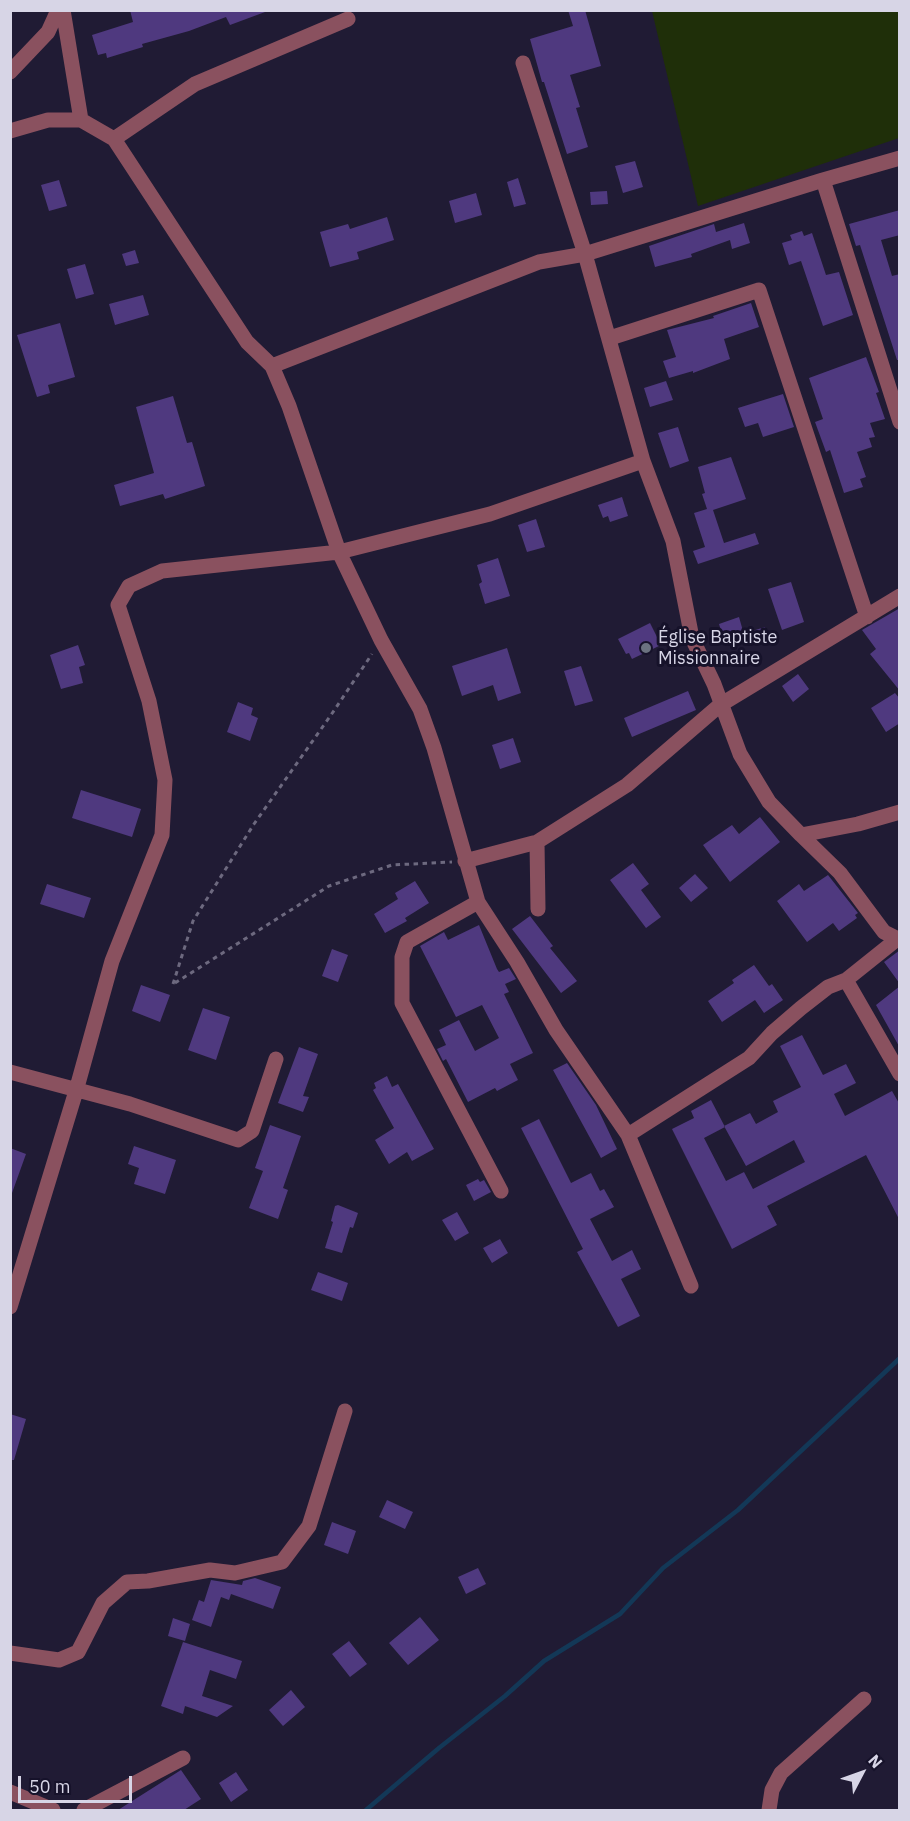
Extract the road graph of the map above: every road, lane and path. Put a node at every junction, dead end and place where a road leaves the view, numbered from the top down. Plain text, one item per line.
1 (58, 10) edge
2 (63, 10) edge
3 (348, 19) dead end
4 (523, 63) dead end
5 (10, 72) edge
6 (81, 120) junction
7 (10, 131) edge
8 (114, 139) junction
9 (900, 158) edge
10 (823, 180) junction
11 (585, 254) junction
12 (610, 338) junction
13 (272, 366) junction
14 (900, 422) edge
15 (643, 461) junction
16 (339, 552) junction
17 (900, 596) edge
18 (867, 617) junction
19 (381, 640) junction
20 (720, 705) junction
21 (900, 812) edge
22 (801, 835) junction
23 (537, 842) junction
24 (465, 861) junction
25 (478, 902) junction
26 (538, 909) dead end
27 (898, 940) edge
28 (846, 980) junction
29 (276, 1059) dead end
30 (10, 1072) edge
31 (900, 1074) edge
32 (76, 1091) junction
33 (628, 1135) junction
34 (501, 1191) dead end
35 (691, 1286) dead end
36 (10, 1307) edge
37 (345, 1411) dead end
38 (10, 1653) edge
39 (864, 1700) dead end
40 (183, 1758) dead end
41 (10, 1792) edge
42 (53, 1810) edge
43 (84, 1810) edge
44 (769, 1810) edge

1 - 5 street
2 - 6 street
3 - 8 street
4 - 11 street
6 - 7 street
6 - 8 street
8 - 13 street
9 - 10 street
10 - 11 street
10 - 14 street
11 - 12 street
11 - 13 street
12 - 15 street
12 - 18 street
13 - 16 street
15 - 16 street
15 - 20 street
16 - 19 street
16 - 32 street
17 - 18 street
18 - 20 street
19 - 24 street
19 - 24 path
20 - 22 street
20 - 23 street
21 - 22 street
22 - 27 street
23 - 24 street
23 - 26 street
24 - 25 street
25 - 33 street
25 - 34 street
27 - 28 street
28 - 31 street
28 - 33 street
29 - 32 street
30 - 32 street
32 - 36 street
33 - 35 street
37 - 38 street
39 - 44 street
40 - 43 street
41 - 42 street

